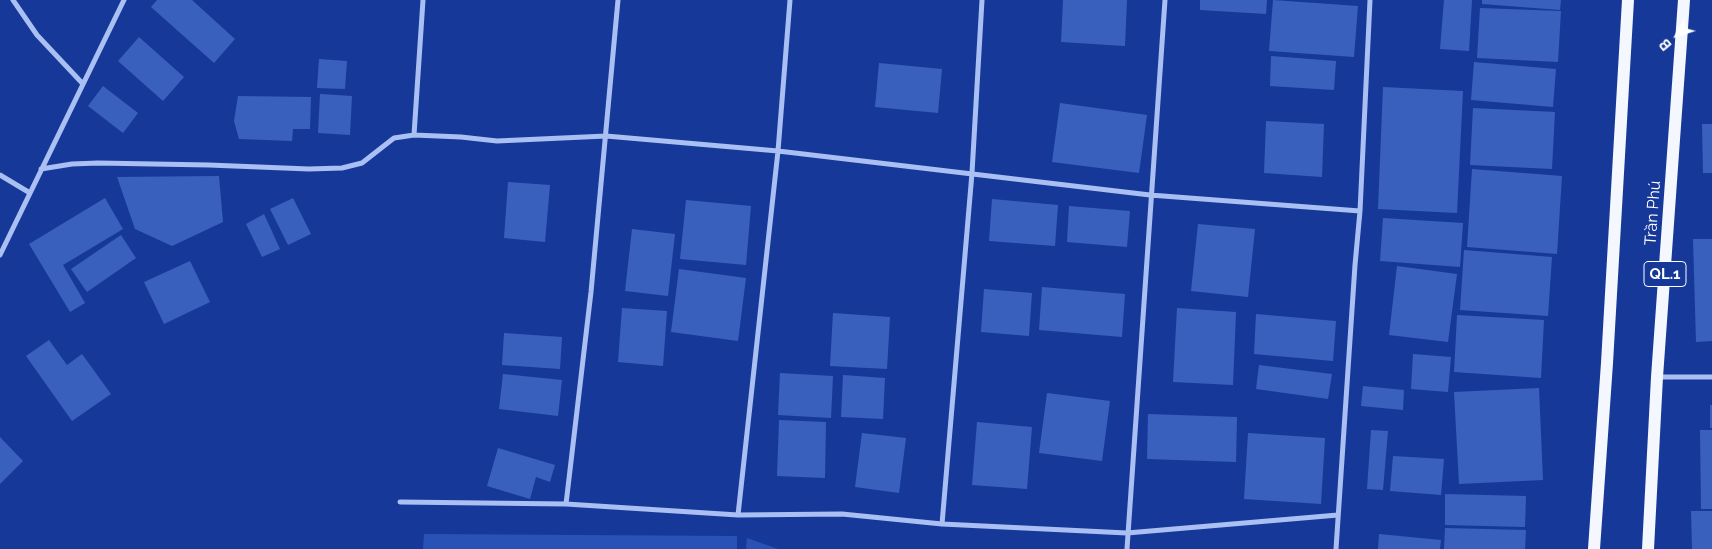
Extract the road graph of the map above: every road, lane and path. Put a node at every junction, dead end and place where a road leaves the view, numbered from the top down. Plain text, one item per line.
1 (12, 0) edge
2 (124, 0) edge
3 (423, 0) edge
4 (618, 0) edge
5 (790, 0) edge
6 (982, 0) edge
7 (1165, 0) edge
8 (1370, 0) edge
9 (1628, 0) edge
10 (1684, 0) edge
11 (83, 84) junction
12 (414, 135) junction
13 (606, 136) junction
14 (778, 151) junction
15 (42, 169) junction
16 (972, 173) junction
17 (0, 175) edge
18 (30, 193) junction
19 (1150, 195) junction
20 (1360, 211) junction
21 (0, 255) edge
22 (1657, 377) junction
23 (1712, 377) edge
24 (400, 502) dead end
25 (566, 504) junction
26 (738, 515) junction
27 (1338, 515) junction
28 (942, 524) junction
29 (1127, 533) junction
30 (1127, 549) edge
31 (1336, 549) edge
32 (1594, 549) edge
33 (1648, 549) edge

1 - 11 street
2 - 11 street
3 - 12 street
4 - 13 street
5 - 14 street
6 - 16 street
7 - 19 street
8 - 20 street
9 - 32 main road
10 - 22 main road, Trần Phú / QL.1
11 - 15 street
12 - 13 street
12 - 15 street
13 - 14 street
13 - 25 street
14 - 16 street
14 - 26 street
15 - 18 street
16 - 19 street
16 - 28 street
17 - 18 street
18 - 21 street
19 - 20 street
19 - 29 street
20 - 27 street
22 - 23 street
22 - 33 main road, Trần Phú / QL.1
24 - 25 street
25 - 26 street
26 - 28 street
27 - 29 street
27 - 31 street
28 - 29 street
29 - 30 street

